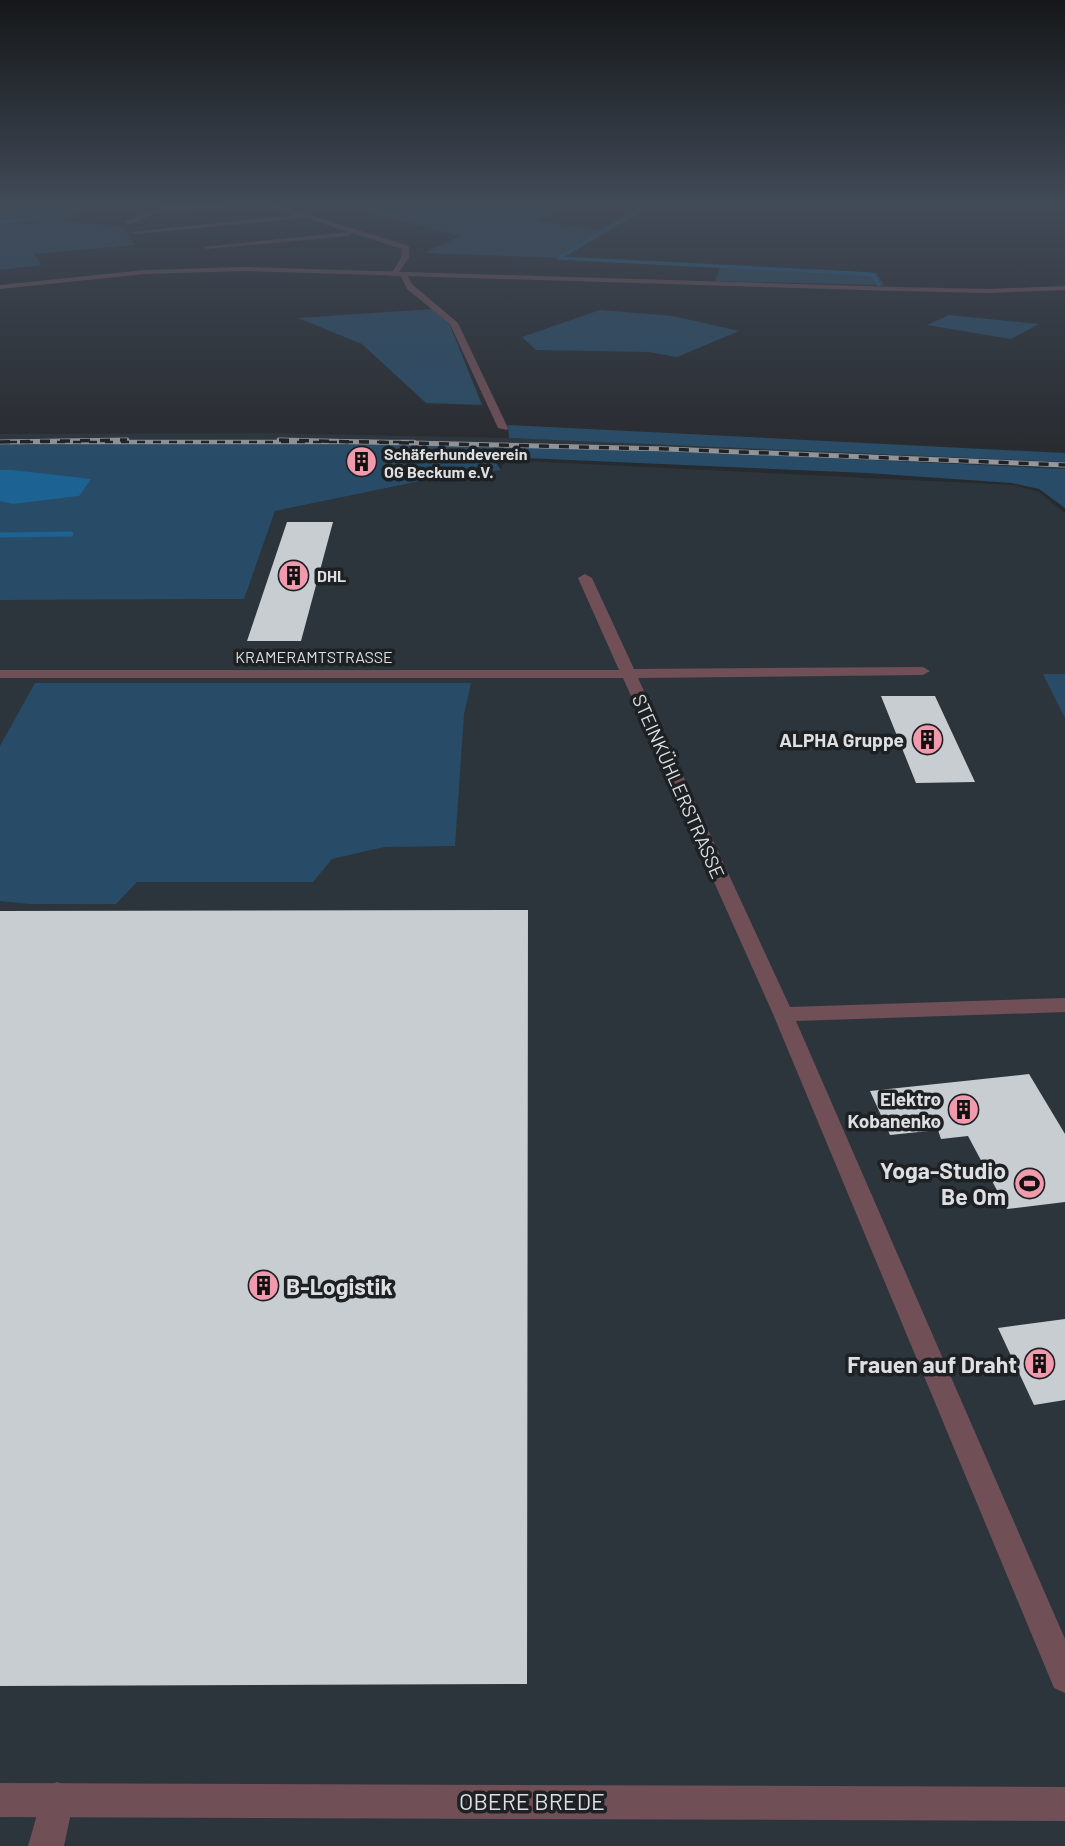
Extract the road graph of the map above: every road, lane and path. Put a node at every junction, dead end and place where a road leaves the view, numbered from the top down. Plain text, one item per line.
1 (415, 291) edge
2 (503, 428) dead end
3 (585, 578) dead end
4 (923, 670) dead end
5 (0, 674) edge
6 (628, 674) junction
7 (1065, 1005) edge
8 (783, 1014) junction
9 (1065, 1677) edge
10 (57, 1799) junction
11 (0, 1800) edge
12 (1065, 1804) edge
13 (46, 1846) edge

1 - 2 street
3 - 6 street
4 - 6 street, STEINKÜHLERSTRASSE
5 - 6 street, KRAMERAMTSTRASSE
6 - 8 street, STEINKÜHLERSTRASSE
7 - 8 street
8 - 9 street, STEINKÜHLERSTRASSE
10 - 11 street, OBERE BREDE
10 - 12 street, OBERE BREDE
10 - 13 street

